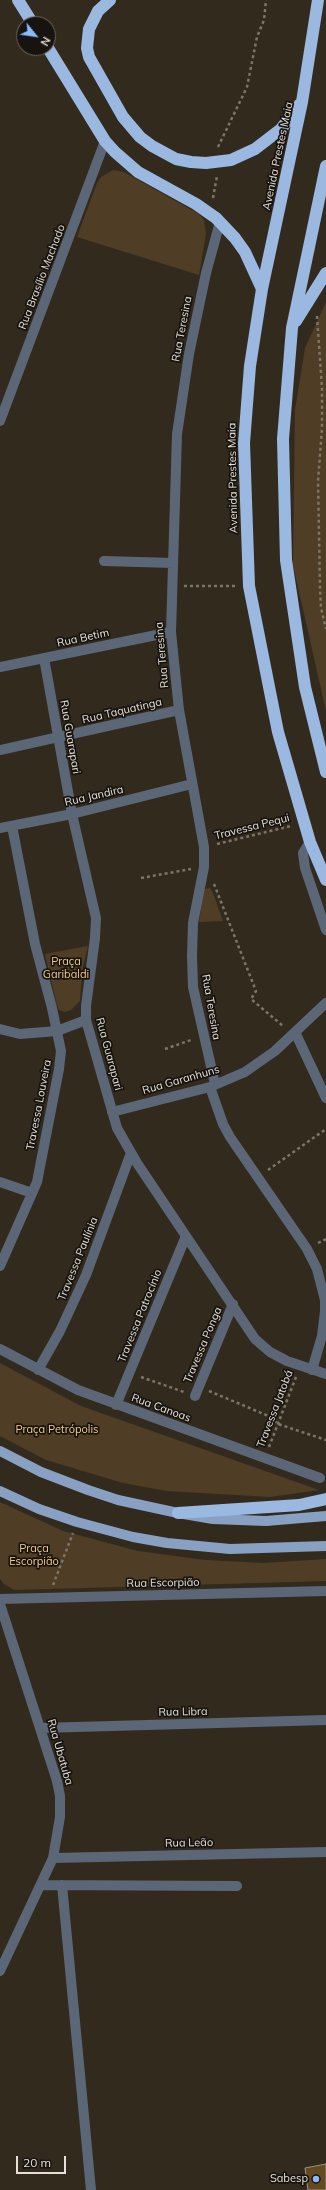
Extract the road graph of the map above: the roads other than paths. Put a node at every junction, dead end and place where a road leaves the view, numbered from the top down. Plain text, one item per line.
1 (18, 0) edge
2 (110, 0) edge
3 (318, 0) edge
4 (28, 16) edge
5 (53, 56) edge
6 (302, 102) junction
7 (105, 141) junction
8 (326, 166) edge
9 (220, 222) junction
10 (326, 273) edge
11 (262, 289) junction
12 (292, 328) junction
13 (0, 421) edge
14 (104, 561) dead end
15 (173, 563) junction
16 (171, 632) junction
17 (44, 658) junction
18 (0, 667) edge
19 (180, 710) junction
20 (58, 738) junction
21 (0, 750) edge
22 (326, 772) edge
23 (192, 784) junction
24 (72, 814) junction
25 (12, 826) junction
26 (0, 828) edge
27 (310, 842) junction
28 (326, 880) edge
29 (326, 930) edge
30 (326, 1003) edge
31 (86, 1020) junction
32 (0, 1030) edge
33 (57, 1031) junction
34 (294, 1033) junction
35 (212, 1085) junction
36 (326, 1098) edge
37 (112, 1112) junction
38 (131, 1152) junction
39 (0, 1182) edge
40 (32, 1193) junction
41 (186, 1236) junction
42 (0, 1266) edge
43 (233, 1304) junction
44 (0, 1349) edge
45 (38, 1370) junction
46 (312, 1370) junction
47 (326, 1374) edge
48 (195, 1396) road end
49 (116, 1405) junction
50 (0, 1451) edge
51 (320, 1478) dead end
52 (0, 1491) edge
53 (326, 1500) edge
54 (178, 1513) junction
55 (326, 1516) edge
56 (326, 1546) edge
57 (326, 1591) edge
58 (0, 1598) edge
59 (0, 1604) edge
60 (326, 1720) edge
61 (40, 1728) junction
62 (326, 1852) edge
63 (53, 1858) junction
64 (41, 1885) junction
65 (62, 1885) junction
66 (237, 1886) dead end
67 (0, 1971) edge
68 (92, 2190) edge

1 - 4 highway
2 - 6 highway
3 - 6 highway, Avenida Prestes Maia
5 - 7 highway
6 - 11 highway, Avenida Prestes Maia
7 - 9 highway
7 - 13 street, Rua Brasílio Machado
8 - 12 highway
9 - 11 highway
9 - 15 street, Rua Teresina
10 - 12 highway
11 - 27 highway, Avenida Prestes Maia
12 - 22 highway
14 - 15 street
15 - 16 street, Rua Teresina
16 - 17 street, Rua Betim
16 - 19 street, Rua Teresina
17 - 18 street, Rua Betim
17 - 20 street, Rua Guarapari
19 - 20 street, Rua Taquatinga
19 - 23 street, Rua Teresina
20 - 21 street, Rua Taquatinga
20 - 24 street, Rua Guarapari
23 - 24 street, Rua Jandira
23 - 35 street, Rua Teresina
24 - 25 street, Rua Jandira
24 - 31 street, Rua Guarapari
25 - 26 street, Rua Jandira
25 - 33 street, Travessa Louveira
27 - 28 highway, Avenida Prestes Maia
27 - 29 street
30 - 34 street, Rua Garanhuns
31 - 33 street
31 - 37 street, Rua Guarapari
32 - 33 street
33 - 40 street, Travessa Louveira
34 - 35 street, Rua Garanhuns
34 - 36 street
35 - 37 street, Rua Garanhuns
35 - 46 street, Rua Teresina
37 - 38 street, Rua Guarapari
38 - 41 street, Rua Guarapari
38 - 45 street, Travessa Paulínia
39 - 40 street
40 - 42 street, Travessa Louveira
41 - 43 street, Rua Guarapari
41 - 49 street, Travessa Patrocínio
43 - 46 street, Rua Guarapari
43 - 48 street, Travessa Ponga
44 - 45 street, Rua Canoas
45 - 49 street, Rua Canoas
46 - 47 street, Rua Guarapari
49 - 51 street, Rua Canoas
50 - 54 main road
52 - 56 main road
53 - 54 highway
54 - 55 main road
57 - 58 street, Rua Escorpião
59 - 61 street, Rua Ubatuba
60 - 61 street, Rua Libra
61 - 63 street, Rua Ubatuba
62 - 63 street, Rua Leão
63 - 64 street, Rua Ubatuba
64 - 65 street
64 - 67 street, Rua Ubatuba
65 - 66 street
65 - 68 street

